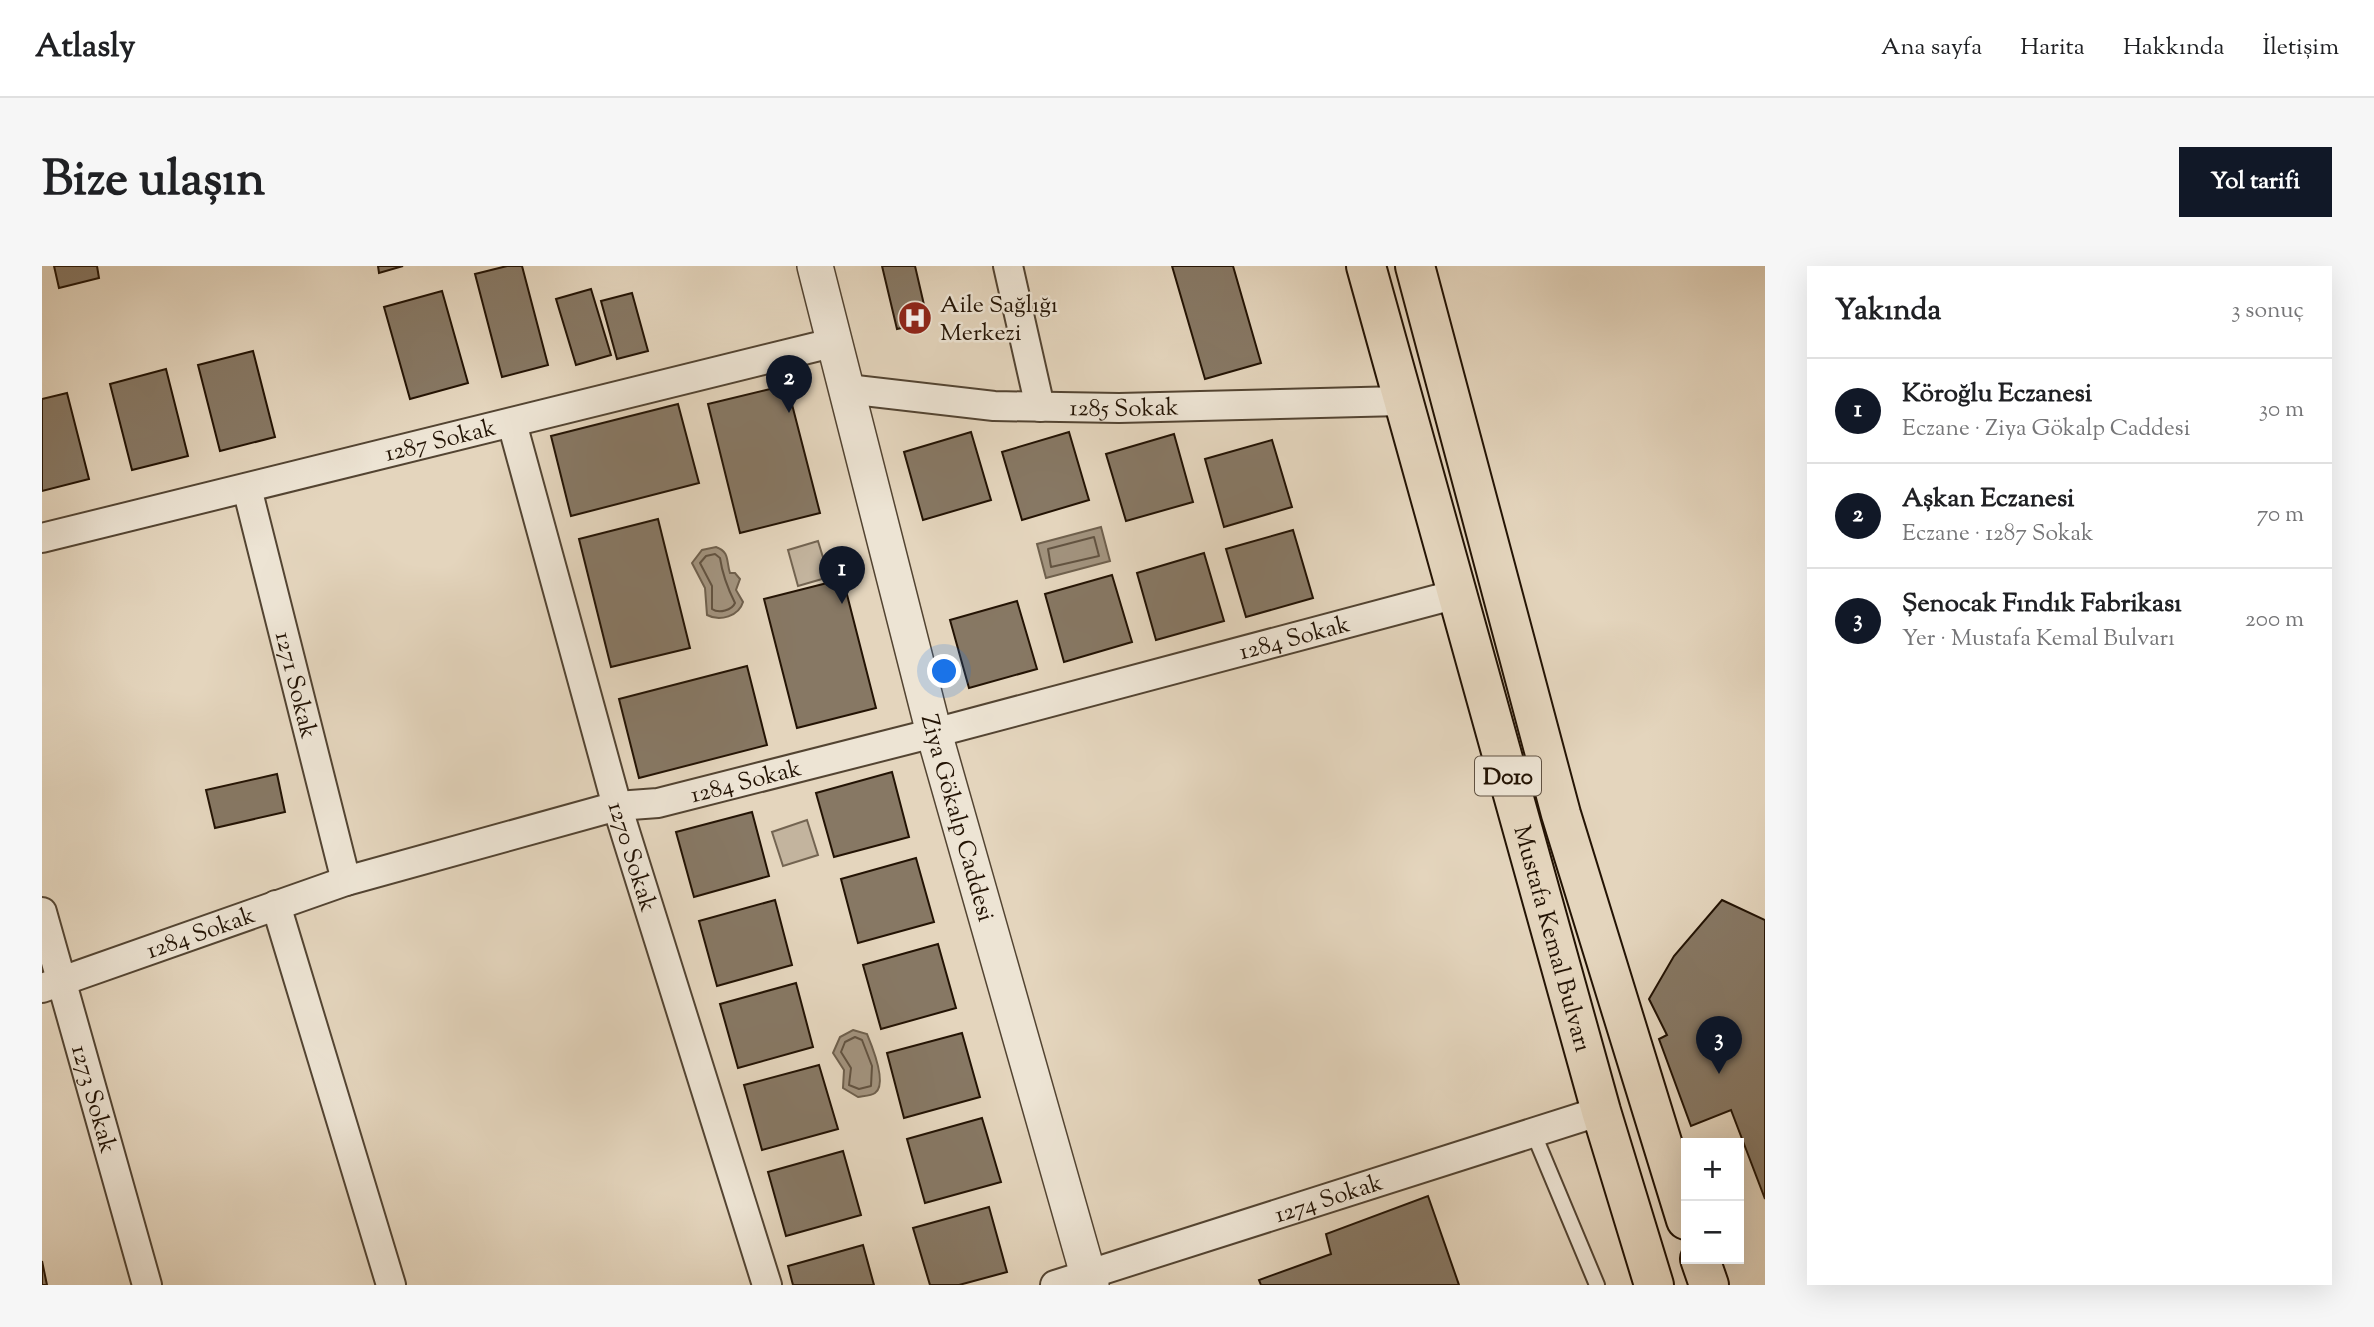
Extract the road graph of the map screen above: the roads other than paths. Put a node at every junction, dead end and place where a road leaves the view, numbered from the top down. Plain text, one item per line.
1 (815, 266) edge
2 (1008, 266) edge
3 (1366, 266) edge
4 (1415, 266) edge
5 (836, 342) junction
6 (847, 389) junction
7 (1402, 401) junction
8 (1041, 407) junction
9 (512, 423) junction
10 (247, 488) junction
11 (42, 538) edge
12 (1457, 594) junction
13 (934, 733) junction
14 (617, 806) junction
15 (346, 881) junction
16 (276, 905) junction
17 (42, 912) edge
18 (51, 985) edge
19 (1601, 1111) junction
20 (1533, 1132) junction
21 (1681, 1204) edge
22 (1702, 1264) edge
23 (1089, 1280) edge
24 (147, 1285) edge
25 (391, 1285) edge
26 (767, 1285) edge
27 (1055, 1285) edge
28 (1597, 1285) edge
29 (1654, 1285) edge
30 (1709, 1285) edge

1 - 5 street, Ziya Gökalp Caddesi
2 - 8 street
3 - 7 highway, Mustafa Kemal Bulvarı / D010
4 - 21 highway, Mustafa Kemal Bulvarı / D010
5 - 6 street, Ziya Gökalp Caddesi
5 - 9 street, 1287 Sokak
6 - 8 street, 1285 Sokak
6 - 13 street, Ziya Gökalp Caddesi
7 - 8 street, 1285 Sokak
7 - 12 highway, Mustafa Kemal Bulvarı / D010
9 - 10 street, 1287 Sokak
9 - 14 street, 1270 Sokak
10 - 11 street, 1287 Sokak
10 - 15 street, 1271 Sokak
12 - 13 street, 1284 Sokak
12 - 19 highway, Mustafa Kemal Bulvarı / D010
13 - 14 street, 1284 Sokak
13 - 23 street, Ziya Gökalp Caddesi
14 - 15 street, 1284 Sokak
14 - 26 street, 1270 Sokak
15 - 16 street, 1284 Sokak
16 - 18 street, 1284 Sokak
16 - 25 street
17 - 18 street, 1273 Sokak
18 - 24 street, 1273 Sokak
19 - 20 street, 1274 Sokak
19 - 29 highway, Mustafa Kemal Bulvarı / D010
20 - 23 street, 1274 Sokak
20 - 28 lane
22 - 30 highway
23 - 27 street, 1274 Sokak

